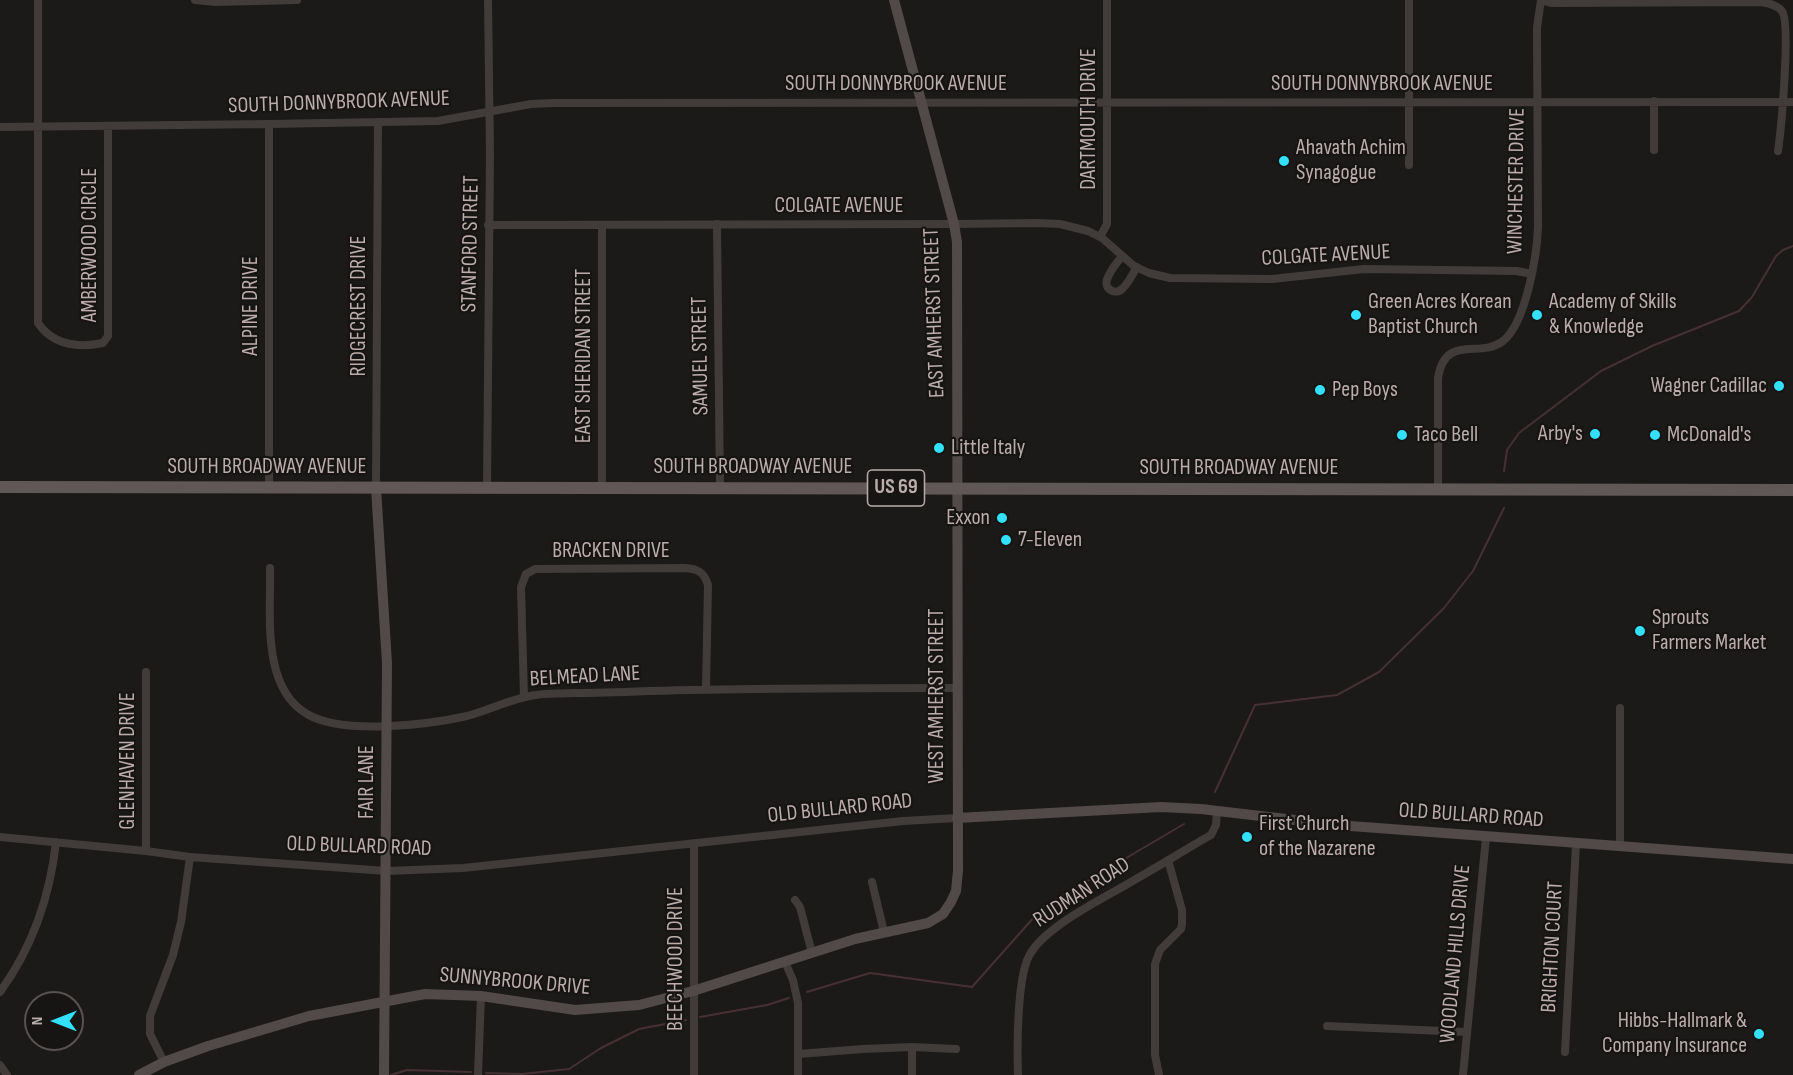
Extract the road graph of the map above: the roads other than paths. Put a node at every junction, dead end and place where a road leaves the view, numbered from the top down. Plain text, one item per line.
1 (38, 0) edge
2 (195, 0) edge
3 (297, 0) edge
4 (488, 0) edge
5 (894, 0) edge
6 (1107, 0) edge
7 (1409, 0) edge
8 (1541, 0) edge
9 (1654, 101) junction
10 (922, 102) junction
11 (1107, 102) junction
12 (1410, 102) junction
13 (1537, 102) junction
14 (1784, 102) junction
15 (1793, 102) edge
16 (489, 111) junction
17 (378, 123) junction
18 (269, 124) junction
19 (38, 126) junction
20 (108, 126) junction
21 (0, 127) edge
22 (1653, 150) dead end
23 (1778, 151) dead end
24 (1409, 165) dead end
25 (717, 224) junction
26 (954, 224) junction
27 (488, 225) junction
28 (602, 225) junction
29 (1100, 237) junction
30 (1122, 256) junction
31 (1137, 267) junction
32 (1532, 274) junction
33 (0, 487) edge
34 (269, 488) junction
35 (376, 488) junction
36 (602, 488) junction
37 (720, 488) junction
38 (488, 489) junction
39 (958, 489) junction
40 (1438, 489) junction
41 (1793, 490) edge
42 (270, 568) dead end
43 (146, 672) dead end
44 (957, 688) junction
45 (706, 689) junction
46 (524, 697) junction
47 (1620, 708) dead end
48 (386, 725) junction
49 (1217, 811) junction
50 (957, 818) junction
51 (0, 837) edge
52 (1486, 837) junction
53 (56, 842) junction
54 (694, 843) junction
55 (1576, 844) junction
56 (1620, 847) junction
57 (146, 851) junction
58 (190, 857) junction
59 (1793, 859) edge
60 (1168, 860) junction
61 (387, 871) junction
62 (872, 882) dead end
63 (795, 900) dead end
64 (951, 902) joint
65 (884, 932) junction
66 (812, 953) junction
67 (785, 962) junction
68 (693, 991) junction
69 (0, 992) edge
70 (481, 996) junction
71 (384, 1000) junction
72 (1327, 1026) dead end
73 (1466, 1032) junction
74 (912, 1047) junction
75 (956, 1049) dead end
76 (1565, 1052) dead end
77 (799, 1054) junction
78 (164, 1062) junction
79 (0, 1065) edge
80 (7, 1075) edge
81 (139, 1075) edge
82 (384, 1075) edge
83 (478, 1075) edge
84 (694, 1075) edge
85 (798, 1075) edge
86 (912, 1075) edge
87 (1018, 1075) edge
88 (1159, 1075) edge
89 (1463, 1075) edge

1 - 19 street
2 - 3 street
4 - 16 street, STANFORD STREET
5 - 10 street, EAST AMHERST STREET
6 - 11 street, DARTMOUTH DRIVE
7 - 12 street
8 - 13 street, WINCHESTER DRIVE
8 - 14 street
9 - 13 street, SOUTH DONNYBROOK AVENUE
9 - 14 street, SOUTH DONNYBROOK AVENUE
9 - 22 street
10 - 11 street, SOUTH DONNYBROOK AVENUE
10 - 16 street, SOUTH DONNYBROOK AVENUE
10 - 26 street, EAST AMHERST STREET
11 - 12 street, SOUTH DONNYBROOK AVENUE
11 - 29 street, DARTMOUTH DRIVE
12 - 13 street, SOUTH DONNYBROOK AVENUE
12 - 24 street
13 - 32 street, WINCHESTER DRIVE
14 - 15 street, SOUTH DONNYBROOK AVENUE
14 - 23 street
16 - 17 street, SOUTH DONNYBROOK AVENUE
16 - 27 street, STANFORD STREET
17 - 18 street, SOUTH DONNYBROOK AVENUE
17 - 35 street, RIDGECREST DRIVE
18 - 20 street, SOUTH DONNYBROOK AVENUE
18 - 34 street, ALPINE DRIVE
19 - 20 street, SOUTH DONNYBROOK AVENUE
19 - 20 street, AMBERWOOD CIRCLE
19 - 21 street, SOUTH DONNYBROOK AVENUE
25 - 26 street, COLGATE AVENUE
25 - 28 street, COLGATE AVENUE
25 - 37 street, SAMUEL STREET
26 - 29 street, COLGATE AVENUE
26 - 39 street, EAST AMHERST STREET
27 - 28 street, COLGATE AVENUE
27 - 38 street, STANFORD STREET
28 - 36 street, EAST SHERIDAN STREET
29 - 30 street, COLGATE AVENUE
30 - 31 street, COLGATE AVENUE
30 - 31 street
31 - 32 street, COLGATE AVENUE
32 - 40 street, WINCHESTER DRIVE
33 - 34 main road, SOUTH BROADWAY AVENUE / US 69
34 - 35 main road, SOUTH BROADWAY AVENUE / US 69
35 - 38 main road, SOUTH BROADWAY AVENUE / US 69
35 - 48 street, FAIR LANE
36 - 37 main road, SOUTH BROADWAY AVENUE / US 69
36 - 38 main road, SOUTH BROADWAY AVENUE / US 69
37 - 39 main road, SOUTH BROADWAY AVENUE / US 69
39 - 40 main road, SOUTH BROADWAY AVENUE / US 69
39 - 44 street, WEST AMHERST STREET
40 - 41 main road, SOUTH BROADWAY AVENUE / US 69
42 - 48 street, BELMEAD LANE
43 - 57 street, GLENHAVEN DRIVE
44 - 45 street, BELMEAD LANE
44 - 50 street, WEST AMHERST STREET
45 - 46 street, BELMEAD LANE
45 - 46 street, BRACKEN DRIVE
46 - 48 street, BELMEAD LANE
47 - 56 street
48 - 61 street, FAIR LANE
49 - 50 street, OLD BULLARD ROAD
49 - 52 street, OLD BULLARD ROAD
49 - 60 street, RUDMAN ROAD
50 - 54 street, OLD BULLARD ROAD
50 - 64 street, WEST AMHERST STREET
51 - 53 street, OLD BULLARD ROAD
52 - 55 street, OLD BULLARD ROAD
52 - 73 street, WOODLAND HILLS DRIVE
53 - 57 street, OLD BULLARD ROAD
53 - 69 street
54 - 61 street, OLD BULLARD ROAD
54 - 68 street, BEECHWOOD DRIVE
55 - 56 street, OLD BULLARD ROAD
55 - 76 street, BRIGHTON COURT
56 - 59 street, OLD BULLARD ROAD
57 - 58 street, OLD BULLARD ROAD
58 - 61 street, OLD BULLARD ROAD
58 - 78 street
60 - 87 street, RUDMAN ROAD
60 - 88 street
61 - 71 street, FAIR LANE
62 - 65 street
63 - 66 street
64 - 65 street, SUNNYBROOK DRIVE
65 - 66 street, SUNNYBROOK DRIVE
66 - 67 street, SUNNYBROOK DRIVE
67 - 68 street, SUNNYBROOK DRIVE
67 - 77 street
68 - 70 street, SUNNYBROOK DRIVE
68 - 84 street, BEECHWOOD DRIVE
70 - 71 street, SUNNYBROOK DRIVE
70 - 83 street
71 - 78 street, SUNNYBROOK DRIVE
71 - 82 street, FAIR LANE
72 - 73 street
73 - 89 street, WOODLAND HILLS DRIVE
74 - 75 street
74 - 77 street
74 - 86 street
77 - 85 street
78 - 81 street, SUNNYBROOK DRIVE
79 - 80 street

